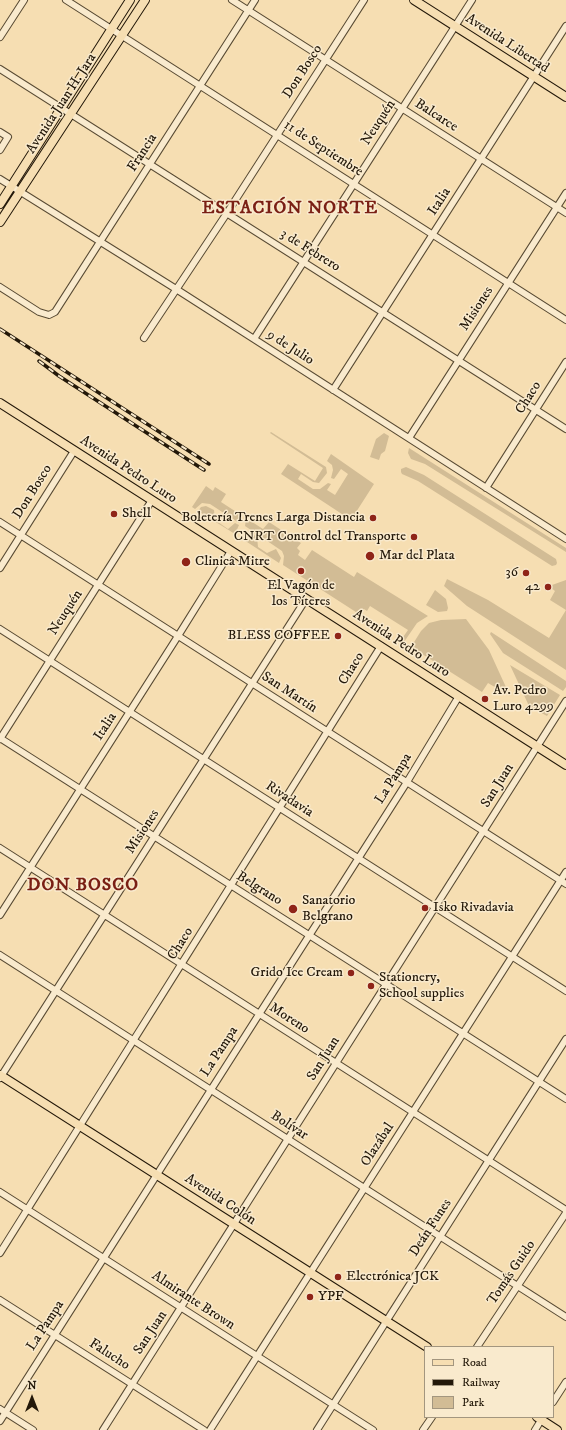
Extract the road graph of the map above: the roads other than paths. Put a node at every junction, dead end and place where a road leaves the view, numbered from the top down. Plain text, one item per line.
1 (24, 0) edge
2 (66, 0) edge
3 (130, 0) edge
4 (145, 0) edge
5 (232, 0) edge
6 (256, 0) edge
7 (364, 0) edge
8 (414, 0) edge
9 (472, 0) edge
10 (249, 10) junction
11 (455, 26) junction
12 (566, 26) edge
13 (112, 29) junction
14 (122, 36) junction
15 (0, 38) edge
16 (326, 59) junction
17 (0, 69) edge
18 (534, 76) junction
19 (200, 85) junction
20 (566, 97) edge
21 (61, 108) junction
22 (402, 108) junction
23 (70, 114) junction
24 (0, 132) edge
25 (277, 134) junction
26 (0, 150) edge
27 (481, 159) junction
28 (150, 164) junction
29 (0, 179) edge
30 (353, 183) junction
31 (12, 186) junction
32 (20, 191) junction
33 (566, 193) edge
34 (0, 204) edge
35 (557, 207) junction
36 (227, 213) junction
37 (566, 213) edge
38 (0, 222) edge
39 (433, 234) junction
40 (100, 242) junction
41 (303, 262) junction
42 (508, 283) junction
43 (0, 287) edge
44 (176, 289) junction
45 (383, 312) junction
46 (566, 320) edge
47 (144, 338) dead end
48 (254, 339) junction
49 (459, 360) junction
50 (566, 362) edge
51 (334, 390) junction
52 (0, 403) edge
53 (536, 410) junction
54 (566, 429) edge
55 (409, 438) junction
56 (74, 450) junction
57 (486, 488) junction
58 (152, 500) junction
59 (0, 522) edge
60 (566, 530) edge
61 (21, 535) junction
62 (564, 537) edge
63 (231, 551) junction
64 (0, 568) edge
65 (98, 585) junction
66 (306, 599) junction
67 (0, 629) edge
68 (178, 636) junction
69 (381, 646) junction
70 (50, 661) junction
71 (252, 683) junction
72 (459, 696) junction
73 (566, 701) edge
74 (130, 712) junction
75 (328, 731) junction
76 (0, 738) edge
77 (537, 746) junction
78 (204, 760) junction
79 (566, 765) edge
80 (407, 782) junction
81 (80, 789) junction
82 (280, 808) junction
83 (483, 831) junction
84 (154, 836) junction
85 (0, 848) edge
86 (358, 858) junction
87 (30, 868) junction
88 (566, 872) edge
89 (563, 882) edge
90 (231, 886) junction
91 (435, 907) junction
92 (0, 915) edge
93 (104, 915) junction
94 (309, 935) junction
95 (0, 955) edge
96 (512, 957) junction
97 (182, 964) junction
98 (386, 984) junction
99 (56, 991) junction
100 (566, 991) edge
101 (259, 1014) junction
102 (464, 1034) junction
103 (566, 1039) edge
104 (134, 1041) junction
105 (336, 1063) junction
106 (0, 1076) edge
107 (539, 1082) junction
108 (210, 1089) junction
109 (566, 1099) edge
110 (413, 1113) junction
111 (80, 1126) junction
112 (288, 1139) junction
113 (488, 1161) junction
114 (156, 1174) junction
115 (364, 1188) junction
116 (0, 1192) edge
117 (28, 1209) junction
118 (566, 1211) edge
119 (234, 1224) junction
120 (440, 1237) junction
121 (0, 1253) edge
122 (104, 1258) junction
123 (310, 1273) junction
124 (518, 1286) junction
125 (0, 1300) edge
126 (181, 1307) junction
127 (566, 1317) edge
128 (386, 1321) junction
129 (55, 1335) junction
130 (425, 1346) edge
131 (478, 1346) edge
132 (257, 1356) junction
133 (566, 1382) edge
134 (132, 1384) junction
135 (554, 1400) edge
136 (333, 1404) junction
137 (3, 1410) edge
138 (431, 1418) edge
139 (541, 1418) edge
140 (0, 1421) edge
141 (33, 1430) edge
142 (103, 1430) edge
143 (204, 1430) edge
144 (210, 1430) edge
145 (316, 1430) edge
146 (373, 1430) edge
147 (423, 1430) edge
148 (535, 1430) edge
149 (557, 1430) edge

1 - 15 street
2 - 13 street, 11 de Septiembre
3 - 13 main road, Avenida Juan H. Jara
4 - 14 main road, Avenida Juan H. Jara
5 - 10 street, Balcarce
6 - 10 street, Francia
7 - 16 street, Don Bosco
8 - 11 main road, Avenida Libertad
9 - 11 street, Neuquén
10 - 16 street, Balcarce
10 - 19 street, Francia
11 - 18 main road, Avenida Libertad
11 - 22 street, Neuquén
12 - 18 street, Italia
13 - 14 street, 11 de Septiembre
13 - 21 main road, Avenida Juan H. Jara
14 - 19 street, 11 de Septiembre
14 - 23 main road, Avenida Juan H. Jara
16 - 22 street, Balcarce
16 - 25 street, Don Bosco
17 - 21 street, 3 de Febrero
18 - 20 main road, Avenida Libertad
18 - 27 street, Italia
19 - 25 street, 11 de Septiembre
19 - 28 street, Francia
21 - 23 street, 3 de Febrero
21 - 31 main road, Avenida Juan H. Jara
22 - 27 street, Balcarce
22 - 30 street, Neuquén
23 - 28 street, 3 de Febrero
23 - 32 main road, Avenida Juan H. Jara
24 - 26 street
25 - 30 street, 11 de Septiembre
25 - 36 street, Don Bosco
27 - 35 street, Balcarce
27 - 39 street, Italia
28 - 36 street, 3 de Febrero
28 - 40 street, Francia
29 - 31 street, 9 de Julio
30 - 39 street, 11 de Septiembre
30 - 41 street, Neuquén
31 - 32 street, 9 de Julio
31 - 34 main road, Avenida Juan H. Jara
32 - 38 main road, Avenida Juan H. Jara
32 - 40 street, 9 de Julio
33 - 35 street, Misiones
35 - 37 street, Balcarce
35 - 42 street, Misiones
36 - 41 street, 3 de Febrero
36 - 44 street, Don Bosco
39 - 42 street, 11 de Septiembre
39 - 45 street, Italia
40 - 43 street, Francia
40 - 44 street, 9 de Julio
41 - 45 street, 3 de Febrero
41 - 48 street, Neuquén
42 - 46 street, 11 de Septiembre
42 - 49 street, Misiones
44 - 47 street, Don Bosco
44 - 48 street, 9 de Julio
45 - 49 street, 3 de Febrero
45 - 51 street, Italia
48 - 51 street, 9 de Julio
49 - 53 street, 3 de Febrero
49 - 55 street, Misiones
50 - 53 street, Chaco
51 - 55 street, 9 de Julio
52 - 56 main road, Avenida Pedro Luro
53 - 54 street, 3 de Febrero
53 - 57 street, Chaco
55 - 57 street, 9 de Julio
56 - 58 main road, Avenida Pedro Luro
56 - 61 street, Don Bosco
57 - 62 street, 9 de Julio
58 - 63 main road, Avenida Pedro Luro
58 - 65 street, Neuquén
59 - 61 street, San Martín
60 - 62 street
61 - 64 street, Don Bosco
61 - 65 street, San Martín
63 - 66 main road, Avenida Pedro Luro
63 - 68 street, Italia
65 - 68 street, San Martín
65 - 70 street, Neuquén
66 - 69 main road, Avenida Pedro Luro
66 - 71 street, Misiones
67 - 70 street, Rivadavia
68 - 71 street, San Martín
68 - 74 street, Italia
69 - 72 main road, Avenida Pedro Luro
69 - 75 street, Chaco
70 - 74 street, Rivadavia
70 - 76 street, Neuquén
71 - 75 street, San Martín
71 - 78 street, Misiones
72 - 77 main road, Avenida Pedro Luro
72 - 80 street, La Pampa
73 - 77 street, San Juan
74 - 78 street, Rivadavia
74 - 81 street, Italia
75 - 80 street, San Martín
75 - 82 street, Chaco
76 - 81 street, Belgrano
77 - 79 main road, Avenida Pedro Luro
77 - 83 street, San Juan
78 - 82 street, Rivadavia
78 - 84 street, Misiones
80 - 83 street, San Martín
80 - 86 street, La Pampa
81 - 84 street, Belgrano
81 - 87 street, Italia
82 - 86 street, Rivadavia
82 - 90 street, Chaco
83 - 89 street, San Martín
83 - 91 street, San Juan
84 - 90 street, Belgrano
84 - 93 street, Misiones
85 - 87 street, Moreno
86 - 91 street, Rivadavia
86 - 94 street, La Pampa
87 - 92 street, Italia
87 - 93 street, Moreno
88 - 89 street, Olazábal
89 - 96 street, Olazábal
90 - 94 street, Belgrano
90 - 97 street, Chaco
91 - 96 street, Rivadavia
91 - 98 street, San Juan
93 - 97 street, Moreno
93 - 99 street, Misiones
94 - 98 street, Belgrano
94 - 101 street, La Pampa
95 - 99 street, Bolívar
96 - 100 street, Rivadavia
96 - 102 street, Olazábal
97 - 101 street, Moreno
97 - 104 street, Chaco
98 - 102 street, Belgrano
98 - 105 street, San Juan
99 - 104 street, Bolívar
99 - 106 street, Misiones
101 - 105 street, Moreno
101 - 108 street, La Pampa
102 - 107 street, Belgrano
102 - 110 street, Olazábal
103 - 107 street, Deán Funes
104 - 108 street, Bolívar
104 - 111 street, Chaco
105 - 110 street, Moreno
105 - 112 street, San Juan
106 - 111 main road, Avenida Colón
107 - 109 street, Belgrano
107 - 113 street, Deán Funes
108 - 112 street, Bolívar
108 - 114 street, La Pampa
110 - 113 street, Moreno
110 - 115 street, Olazábal
111 - 114 main road, Avenida Colón
111 - 117 street, Chaco
112 - 115 street, Bolívar
112 - 119 street, San Juan
113 - 118 street, Moreno
113 - 120 street, Deán Funes
114 - 119 main road, Avenida Colón
114 - 122 street, La Pampa
115 - 120 street, Bolívar
115 - 123 street, Olazábal
116 - 117 street, Almirante Brown
117 - 121 street, Chaco
117 - 122 street, Almirante Brown
118 - 124 street, Tomás Guido
119 - 123 main road, Avenida Colón
119 - 126 street, San Juan
120 - 124 street, Bolívar
120 - 128 street, Deán Funes
122 - 126 street, Almirante Brown
122 - 129 street, La Pampa
123 - 128 main road, Avenida Colón
123 - 132 street, Olazábal
124 - 127 street, Bolívar
124 - 131 street, Tomás Guido
125 - 129 street, Falucho
126 - 132 street, Almirante Brown
126 - 134 street, San Juan
128 - 130 main road, Avenida Colón
128 - 136 street, Deán Funes
129 - 134 street, Falucho
129 - 137 street, La Pampa
132 - 136 street, Almirante Brown
132 - 144 street, Olazábal
133 - 135 street
134 - 142 street, San Juan
134 - 143 street, Falucho
136 - 145 street, Deán Funes
136 - 146 street, Almirante Brown
137 - 140 street, La Pampa
137 - 141 street
138 - 147 street
139 - 148 street
139 - 149 main road

